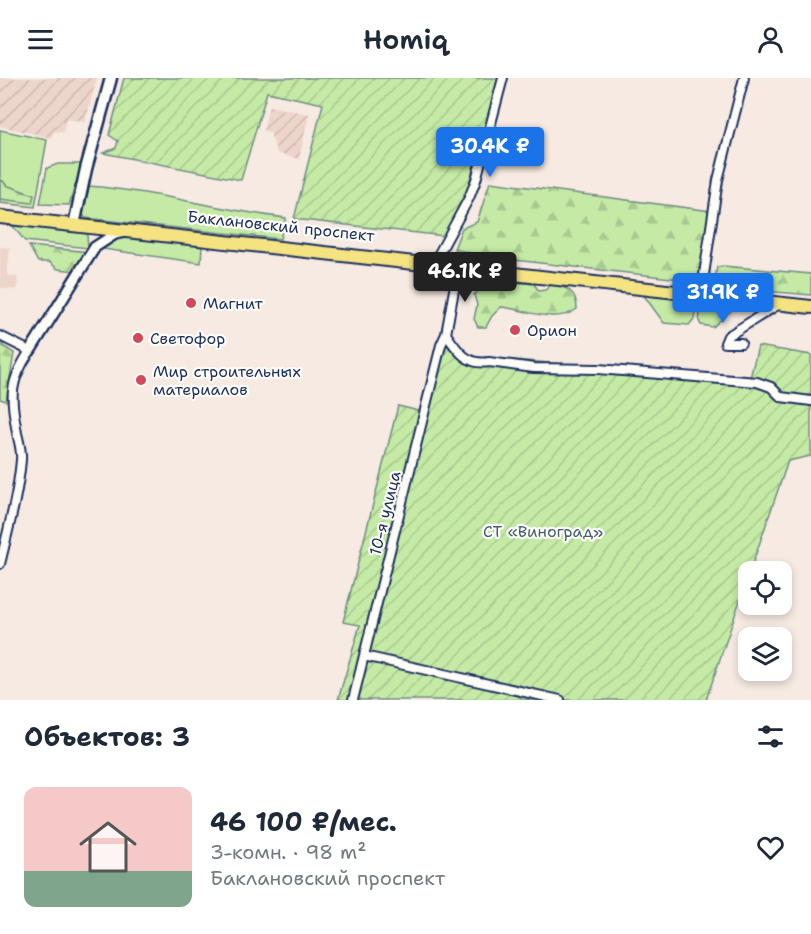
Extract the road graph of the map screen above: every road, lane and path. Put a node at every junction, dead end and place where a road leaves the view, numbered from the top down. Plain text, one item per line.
1 (111, 78) edge
2 (503, 78) edge
3 (744, 78) edge
4 (0, 212) edge
5 (0, 217) edge
6 (74, 222) junction
7 (97, 225) junction
8 (129, 231) junction
9 (95, 247) junction
10 (434, 263) junction
11 (458, 268) junction
12 (701, 292) junction
13 (811, 301) edge
14 (780, 303) junction
15 (811, 307) edge
16 (446, 334) junction
17 (0, 336) edge
18 (741, 343) dead end
19 (30, 351) junction
20 (811, 401) edge
21 (0, 564) edge
22 (364, 656) junction
23 (353, 700) edge
24 (560, 700) edge

1 - 6 main road
2 - 10 street
3 - 12 street
4 - 6 main road, Баклановский проспект
5 - 6 main road, Баклановский проспект
6 - 7 main road, Баклановский проспект
6 - 9 street
7 - 8 main road, Баклановский проспект
7 - 9 street
7 - 10 main road, Баклановский проспект
8 - 9 street
8 - 10 main road, Баклановский проспект
9 - 19 street
10 - 11 main road, Баклановский проспект
10 - 12 main road, Баклановский проспект
11 - 12 main road, Баклановский проспект
11 - 16 street, 10-я улица
12 - 13 main road
12 - 14 main road
14 - 15 main road
14 - 18 street
16 - 20 street
16 - 22 street, 10-я улица
17 - 19 street
19 - 21 street
22 - 23 street, 10-я улица
22 - 24 street

